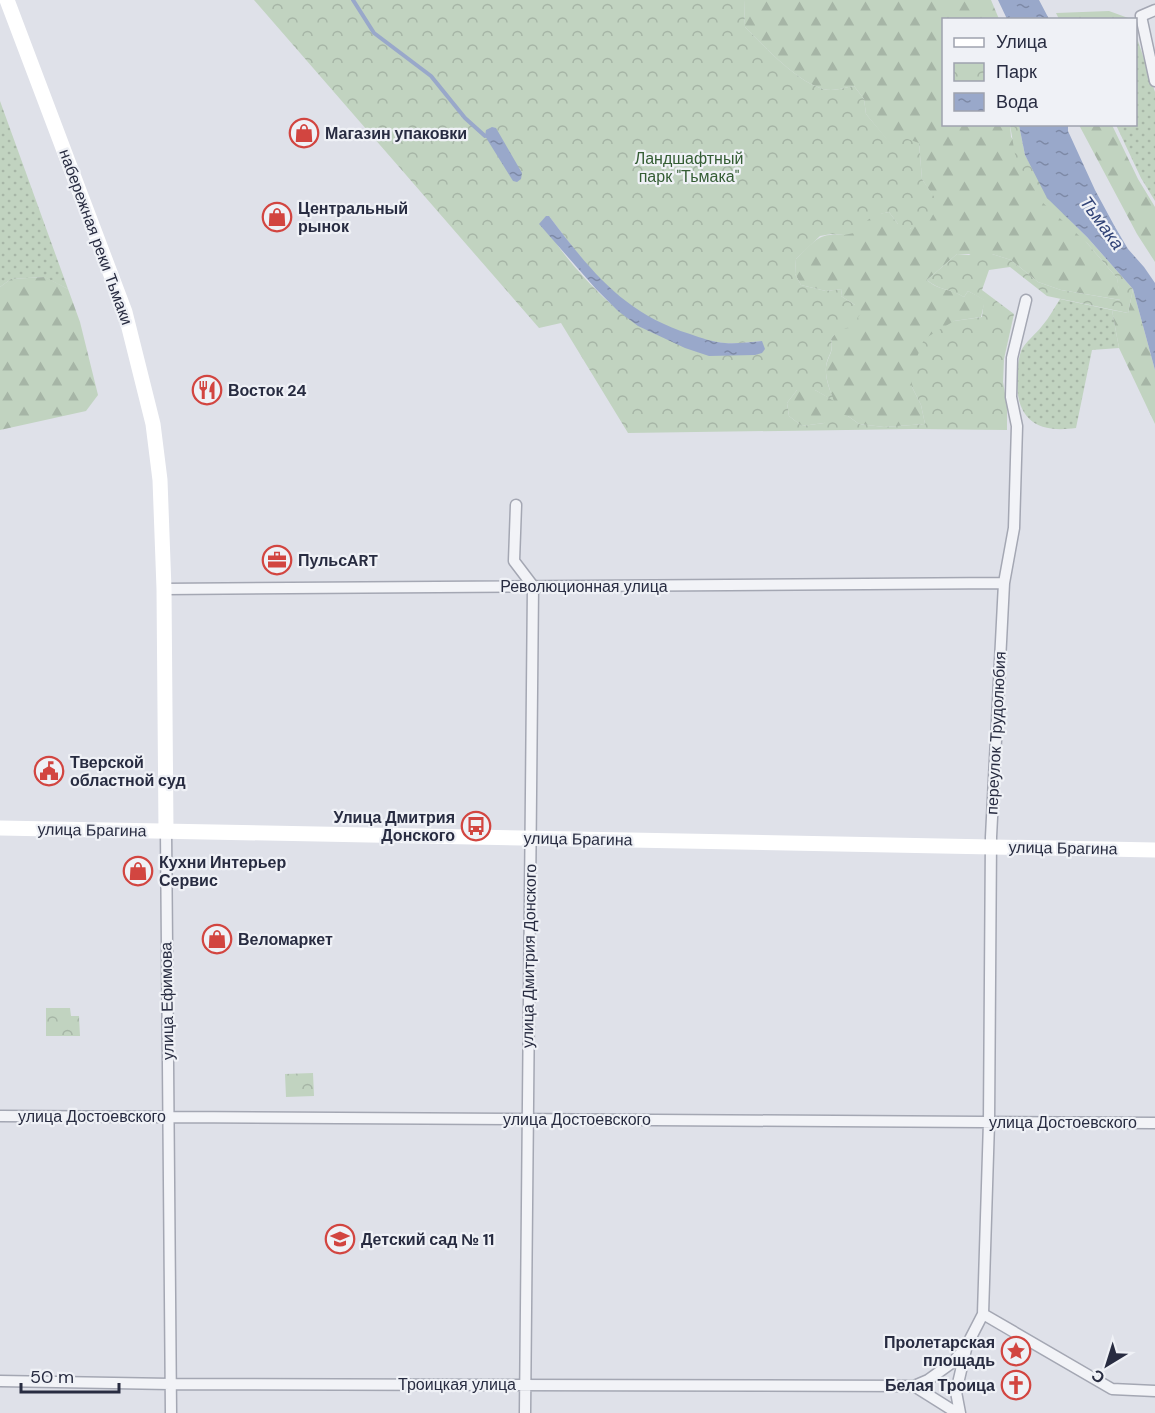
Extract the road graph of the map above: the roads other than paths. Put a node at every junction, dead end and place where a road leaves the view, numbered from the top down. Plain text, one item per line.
1 (7, 0) edge
2 (1155, 10) edge
3 (1155, 81) edge
4 (1026, 300) dead end
5 (516, 505) dead end
6 (1004, 583) junction
7 (533, 586) junction
8 (164, 589) junction
9 (0, 828) edge
10 (166, 831) junction
11 (530, 838) junction
12 (991, 847) junction
13 (1155, 850) edge
14 (0, 1116) edge
15 (169, 1117) junction
16 (528, 1119) junction
17 (989, 1122) junction
18 (1155, 1123) edge
19 (983, 1314) junction
20 (966, 1347) junction
21 (0, 1381) edge
22 (170, 1384) junction
23 (525, 1384) junction
24 (914, 1386) junction
25 (1155, 1391) edge
26 (171, 1413) edge
27 (525, 1413) edge
28 (959, 1413) edge

1 - 8 street, набережная реки Тьмаки
2 - 3 street
4 - 6 street, переулок Трудолюбия
5 - 7 street
6 - 7 street, Революционная улица
6 - 12 street, переулок Трудолюбия
7 - 8 street, Революционная улица
7 - 11 street, улица Дмитрия Донского
8 - 10 street, улица Ефимова
9 - 10 street, улица Брагина
10 - 11 street, улица Брагина
10 - 15 street, улица Ефимова
11 - 12 street, улица Брагина
11 - 16 street, улица Дмитрия Донского
12 - 13 street, улица Брагина
12 - 17 street, переулок Трудолюбия
14 - 15 street, улица Достоевского
15 - 16 street, улица Достоевского
15 - 22 street, улица Ефимова
16 - 17 street, улица Достоевского
16 - 23 street, улица Дмитрия Донского
17 - 18 street, улица Достоевского
17 - 19 street, переулок Трудолюбия
19 - 20 street, Троицкая улица
19 - 25 street
20 - 24 street, Троицкая улица
20 - 28 street
21 - 22 street, Троицкая улица
22 - 23 street, Троицкая улица
22 - 26 street, улица Ефимова
23 - 24 street, Троицкая улица
23 - 27 street, улица Дмитрия Донского
24 - 28 street

